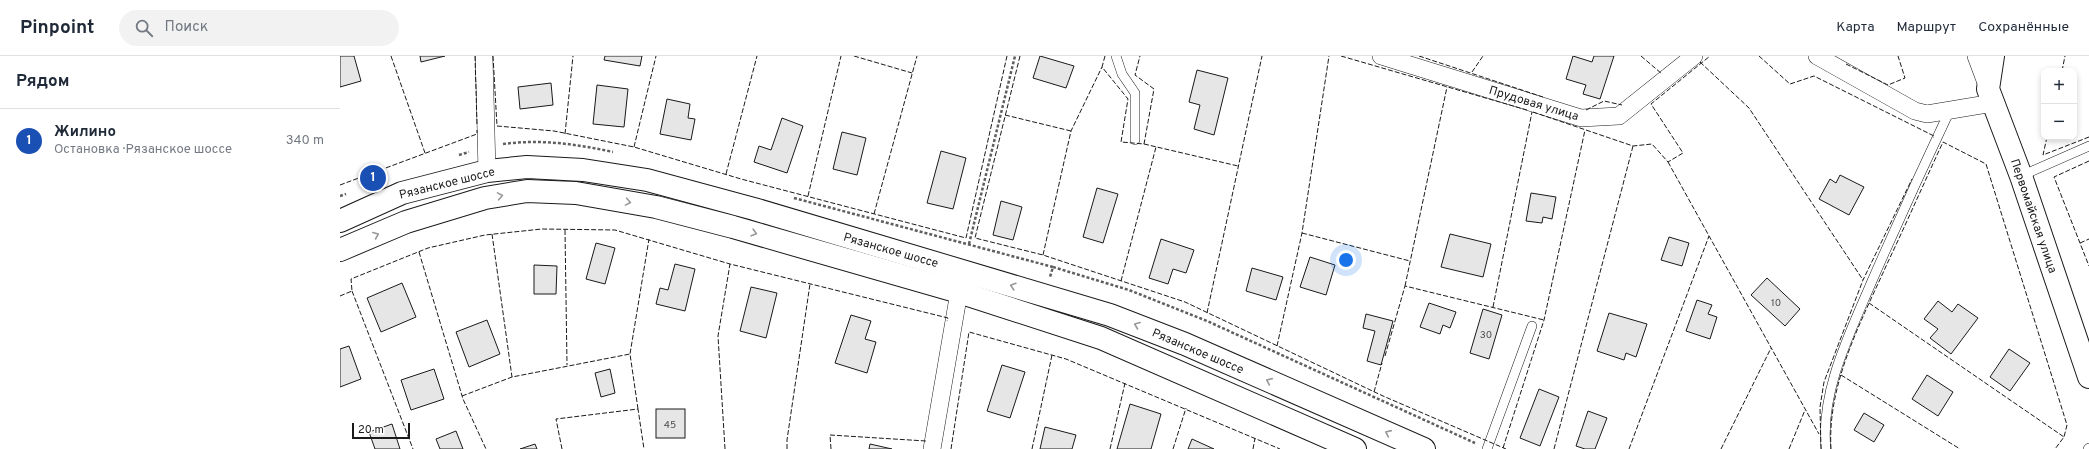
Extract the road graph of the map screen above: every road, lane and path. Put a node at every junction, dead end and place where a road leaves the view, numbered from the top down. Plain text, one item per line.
1 (484, 56) edge
2 (1015, 56) edge
3 (1116, 56) edge
4 (1381, 56) edge
5 (1694, 56) edge
6 (1817, 56) edge
7 (1976, 56) edge
8 (1993, 56) edge
9 (1991, 96) junction
10 (1950, 110) junction
11 (1134, 140) dead end
12 (2089, 146) edge
13 (487, 171) junction
14 (2021, 176) junction
15 (340, 220) edge
16 (969, 244) dead end
17 (340, 250) edge
18 (1054, 267) dead end
19 (959, 292) junction
20 (1532, 326) dead end
21 (2089, 377) edge
22 (932, 449) edge
23 (1355, 449) edge
24 (1424, 449) edge
25 (1487, 449) edge
26 (1826, 449) edge

1 - 13 street
2 - 16 path
3 - 11 lane
4 - 5 street, Прудовая улица
6 - 10 street
7 - 9 street, Первомайская улица
8 - 9 main road
9 - 10 street
9 - 14 main road, Первомайская улица
10 - 26 lane
12 - 14 lane
13 - 15 main road, Рязанское шоссе
24 -> 13 main road, Рязанское шоссе
14 - 21 main road, Первомайская улица
17 -> 19 main road, Рязанское шоссе
18 - 25 path
19 - 22 street
19 - 23 main road, Рязанское шоссе
20 - 25 lane

